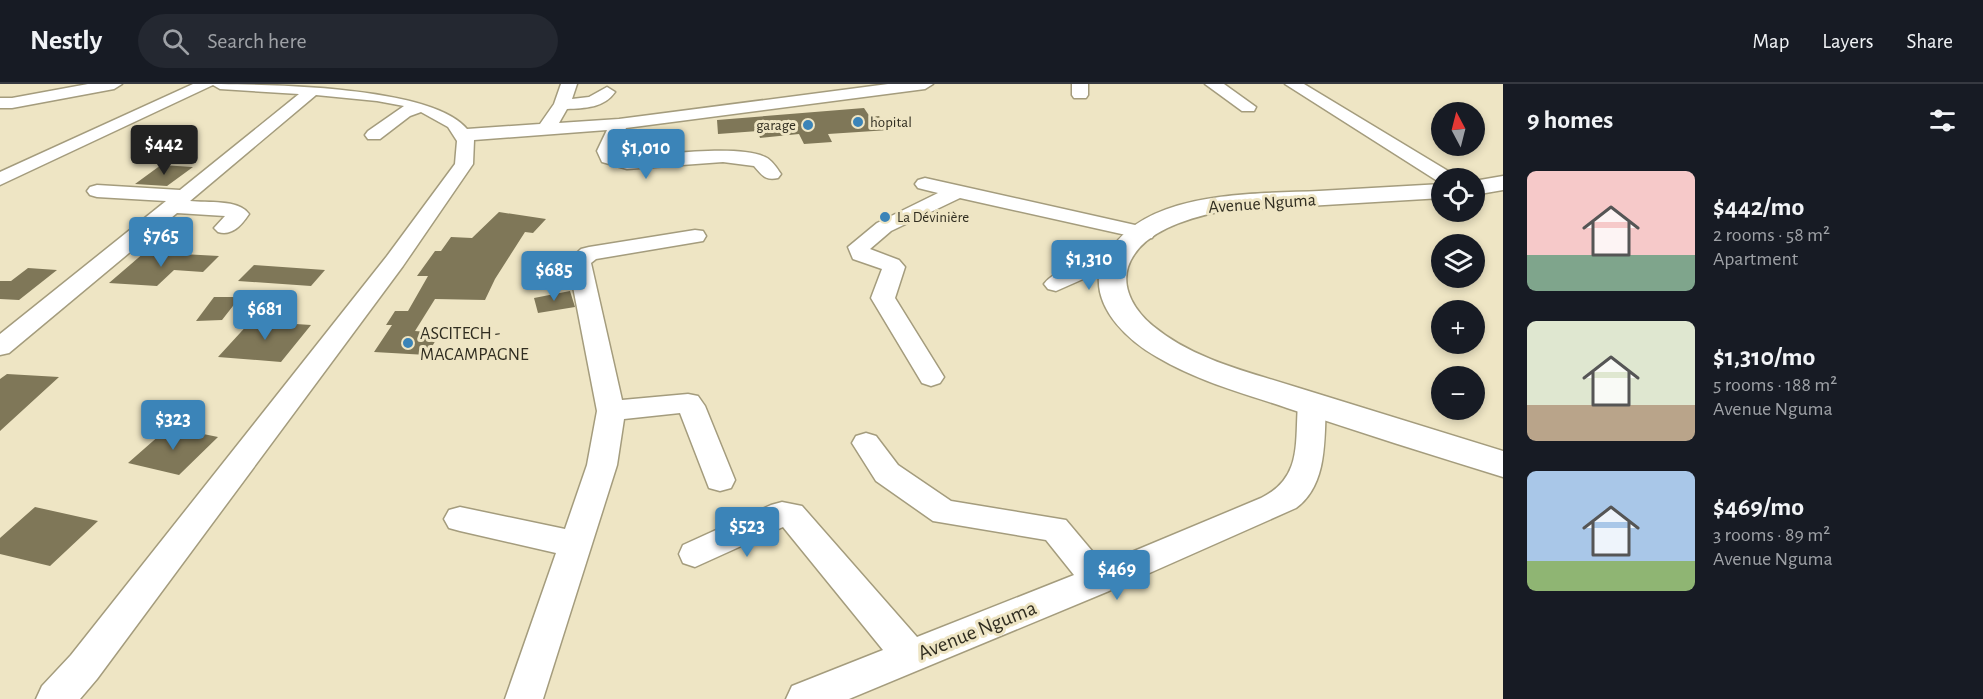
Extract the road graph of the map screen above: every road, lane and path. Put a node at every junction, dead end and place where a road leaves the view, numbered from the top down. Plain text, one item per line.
1 (49, 84) edge
2 (206, 84) edge
3 (219, 84) edge
4 (569, 84) edge
5 (925, 84) edge
6 (1213, 84) edge
7 (1293, 84) edge
8 (898, 86) edge
9 (104, 91) edge
10 (607, 92) dead end
11 (307, 95) junction
12 (562, 104) junction
13 (4, 106) edge
14 (419, 106) junction
15 (1248, 107) dead end
16 (91, 121) dead end
17 (619, 124) junction
18 (546, 129) junction
19 (374, 135) dead end
20 (464, 135) junction
21 (84, 139) junction
22 (1431, 169) edge
23 (771, 174) dead end
24 (0, 179) edge
25 (925, 183) dead end
26 (1503, 183) edge
27 (1485, 186) edge
28 (97, 191) dead end
29 (956, 192) junction
30 (1431, 192) edge
31 (178, 201) junction
32 (225, 228) dead end
33 (1144, 233) junction
34 (695, 236) dead end
35 (1114, 268) junction
36 (1056, 284) dead end
37 (0, 347) edge
38 (931, 377) dead end
39 (1312, 404) junction
40 (611, 411) junction
41 (866, 443) dead end
42 (1503, 464) edge
43 (720, 480) dead end
44 (460, 519) dead end
45 (575, 544) junction
46 (695, 554) dead end
47 (1097, 581) junction
48 (911, 657) junction
49 (55, 699) edge
50 (524, 699) edge
51 (805, 699) edge

1 - 13 street
2 - 21 street
3 - 11 street
4 - 12 street
5 - 8 street
6 - 15 street
7 - 22 street
8 - 17 street
9 - 13 street
10 - 12 street
11 - 14 street
11 - 31 street
12 - 18 street
14 - 19 street
14 - 20 street
16 - 21 street
17 - 18 street
17 - 23 street
18 - 20 street
20 - 49 street
21 - 24 street
25 - 29 street
26 - 27 main road
28 - 31 street
29 - 33 street
29 - 38 street
30 - 33 main road, Avenue Nguma
31 - 32 street
31 - 37 street
33 - 35 main road, Avenue Nguma
34 - 40 street
35 - 36 street
35 - 39 main road
39 - 42 main road
39 - 47 street, Avenue Nguma
40 - 43 street
40 - 45 street
41 - 47 street
44 - 45 street
45 - 50 street
46 - 48 street
47 - 48 street, Avenue Nguma
48 - 51 street, Avenue Nguma

